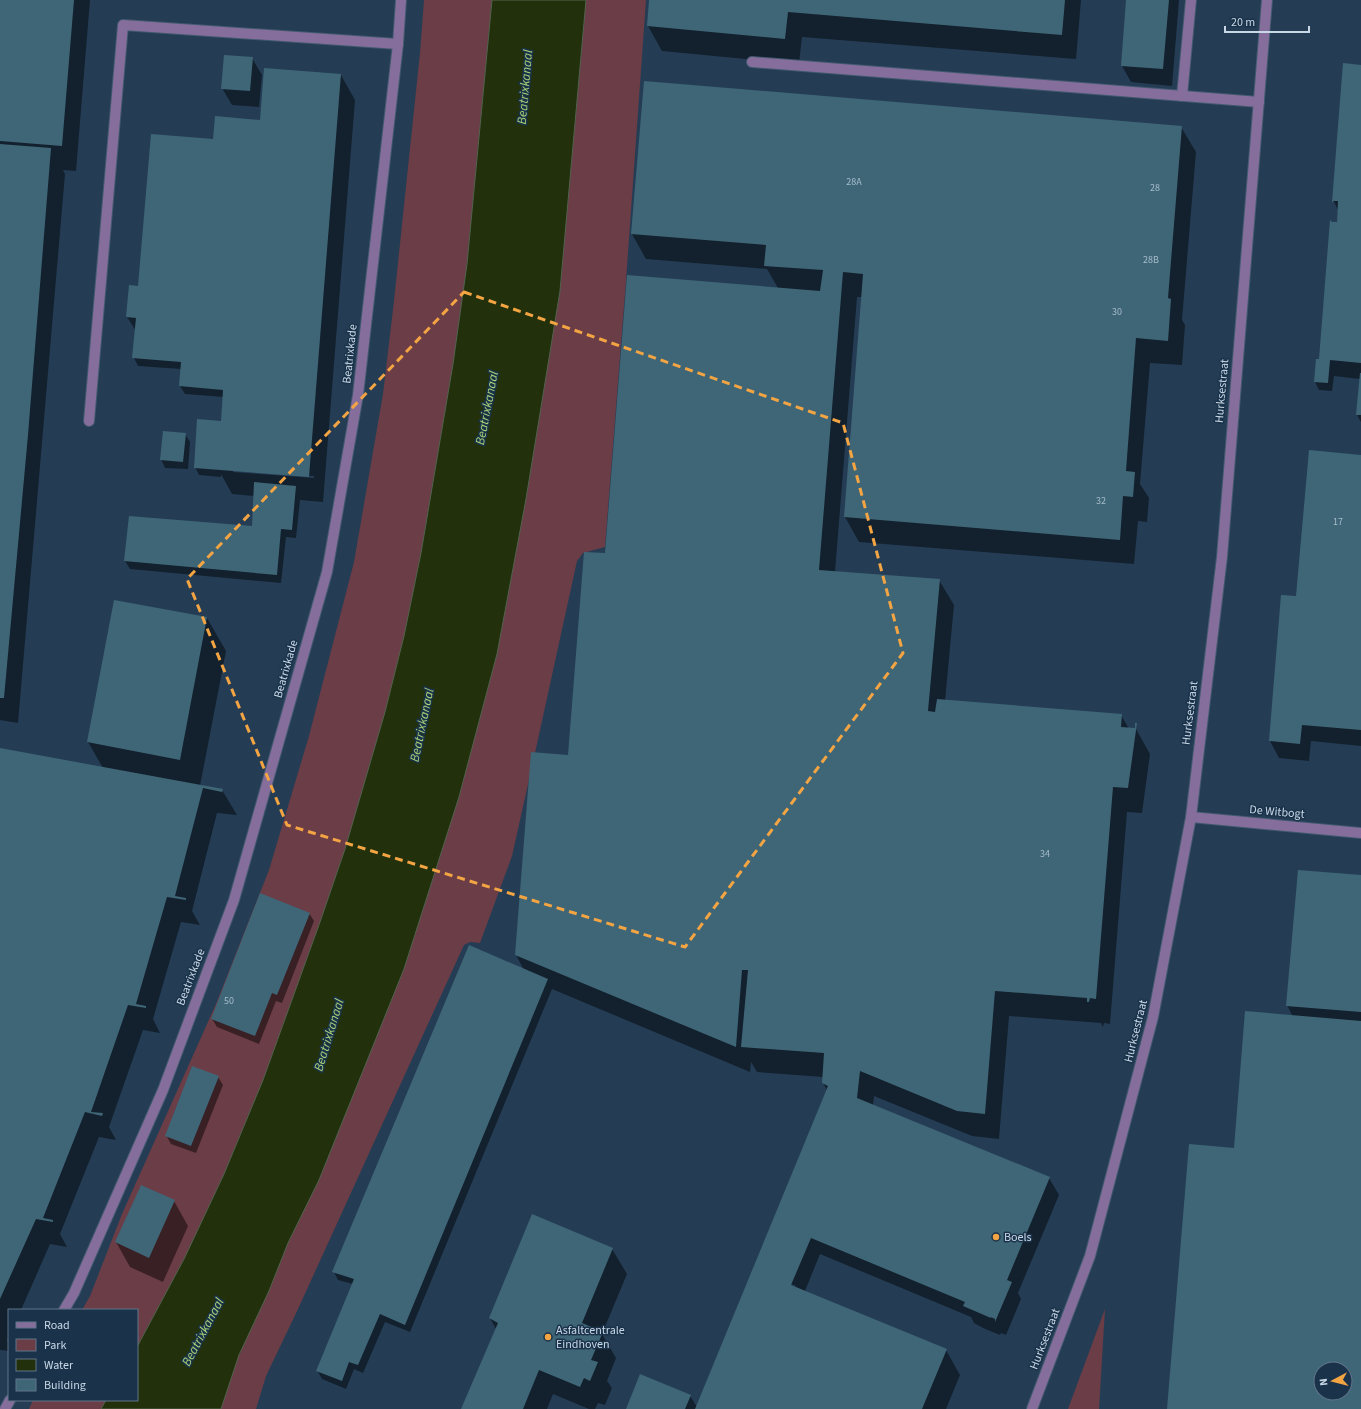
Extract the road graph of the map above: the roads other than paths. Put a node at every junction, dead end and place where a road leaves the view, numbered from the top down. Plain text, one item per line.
1 (401, 0) edge
2 (1191, 0) edge
3 (1267, 0) edge
4 (398, 44) junction
5 (752, 62) dead end
6 (1182, 96) junction
7 (1259, 102) junction
8 (89, 421) dead end
9 (1191, 817) junction
10 (1361, 833) edge
11 (65, 1309) edge
12 (1032, 1409) edge

1 - 4 street, Beatrixkade
2 - 6 street
3 - 7 street, Hurksestraat
4 - 8 street
4 - 11 street, Beatrixkade
5 - 6 street
6 - 7 street
7 - 9 street, Hurksestraat
9 - 10 street, De Witbogt
9 - 12 street, Hurksestraat

